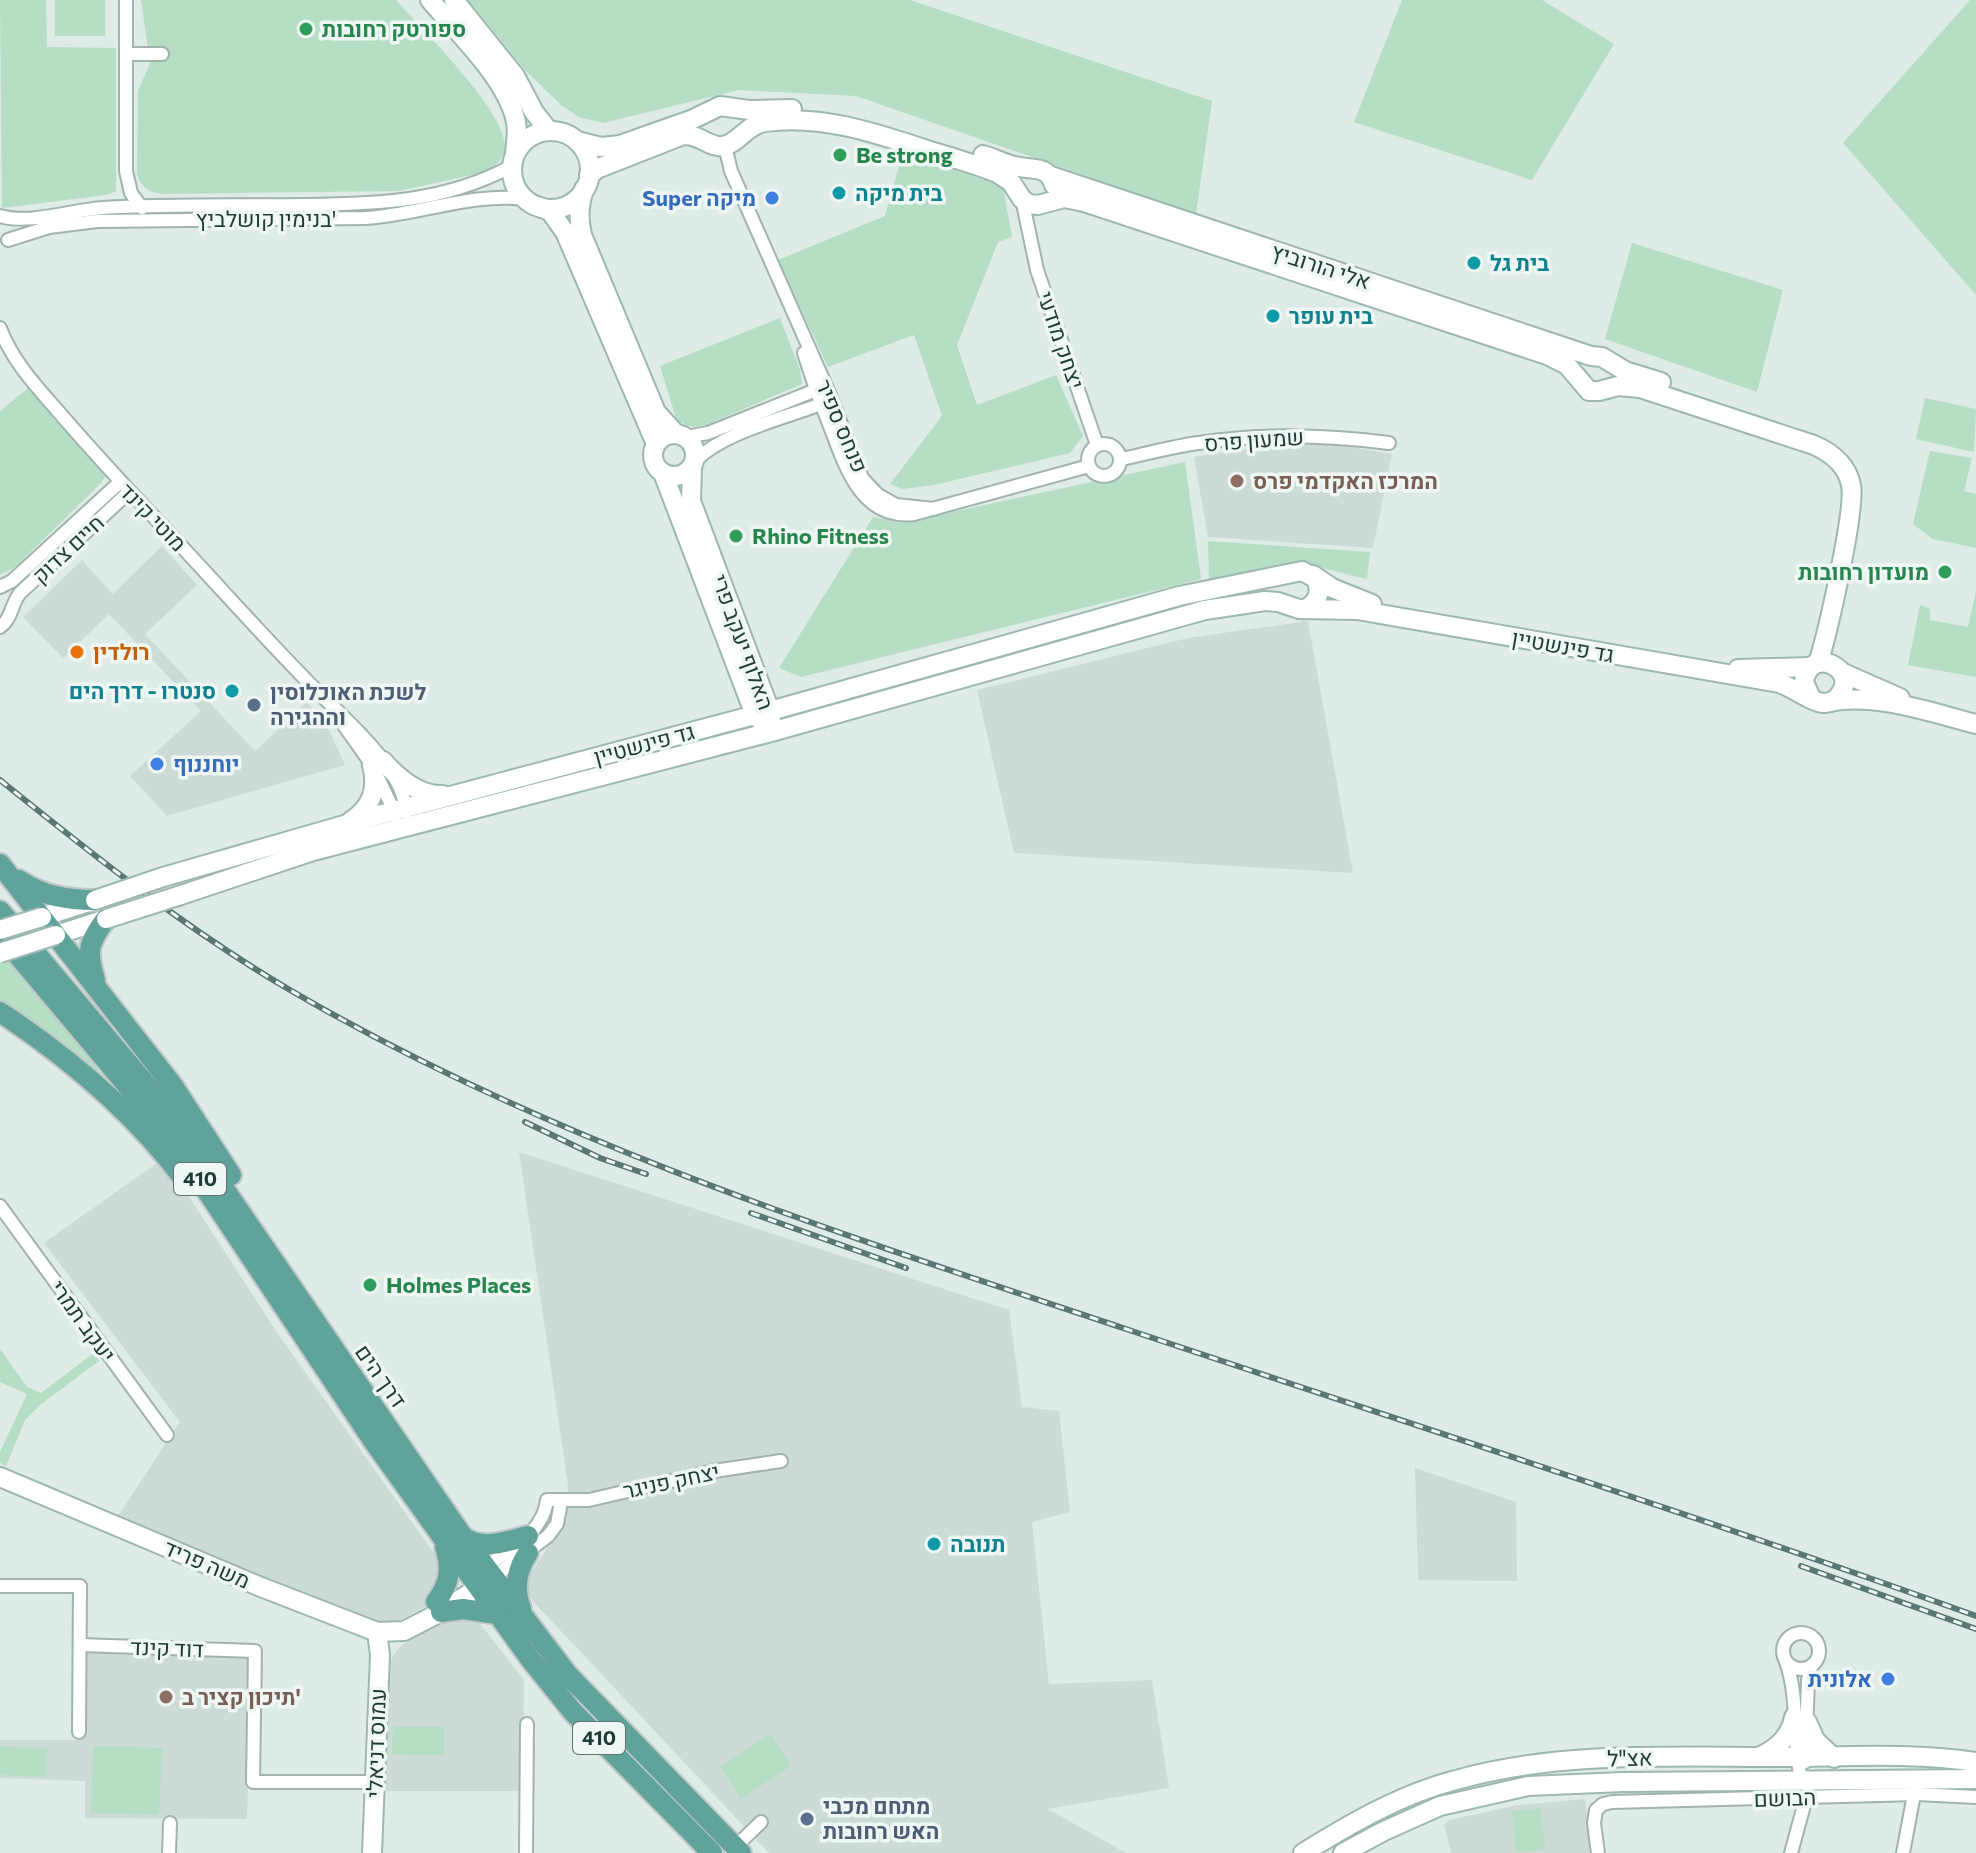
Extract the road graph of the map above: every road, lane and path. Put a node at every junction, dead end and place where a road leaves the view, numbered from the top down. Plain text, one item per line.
1 (126, 0) edge
2 (430, 0) edge
3 (454, 0) edge
4 (127, 54) junction
5 (162, 54) dead end
6 (731, 109) junction
7 (704, 114) junction
8 (549, 131) junction
9 (705, 139) junction
10 (577, 141) junction
11 (731, 141) junction
12 (514, 160) junction
13 (1032, 168) junction
14 (126, 171) junction
15 (1051, 176) junction
16 (587, 182) junction
17 (1020, 194) junction
18 (531, 202) junction
19 (1044, 203) junction
20 (104, 208) junction
21 (142, 208) junction
22 (0, 216) edge
23 (1030, 234) junction
24 (4, 244) edge
25 (0, 328) edge
26 (1591, 356) junction
27 (1610, 364) junction
28 (1578, 379) junction
29 (1606, 388) junction
30 (822, 392) junction
31 (821, 404) junction
32 (680, 435) junction
33 (1389, 443) dead end
34 (656, 444) junction
35 (1097, 445) junction
36 (1121, 459) junction
37 (693, 464) junction
38 (1089, 466) junction
39 (663, 473) junction
40 (124, 487) junction
41 (934, 509) junction
42 (1291, 573) junction
43 (1311, 574) junction
44 (0, 590) edge
45 (1299, 607) junction
46 (11, 609) junction
47 (1416, 621) junction
48 (0, 627) edge
49 (1814, 665) junction
50 (1840, 670) junction
51 (1710, 671) junction
52 (750, 677) junction
53 (815, 698) junction
54 (1820, 700) junction
55 (763, 713) junction
56 (1947, 716) junction
57 (734, 720) junction
58 (1976, 724) edge
59 (771, 732) junction
60 (377, 763) junction
61 (450, 795) junction
62 (401, 815) junction
63 (345, 824) junction
64 (2, 866) edge
65 (95, 900) junction
66 (0, 911) edge
67 (42, 917) junction
68 (106, 919) junction
69 (0, 932) edge
70 (56, 935) junction
71 (0, 953) edge
72 (98, 988) junction
73 (0, 1012) edge
74 (0, 1206) edge
75 (309, 1314) junction
76 (167, 1435) dead end
77 (374, 1442) junction
78 (781, 1461) dead end
79 (0, 1477) edge
80 (561, 1502) junction
81 (441, 1535) junction
82 (463, 1537) junction
83 (528, 1544) junction
84 (483, 1577) junction
85 (0, 1586) edge
86 (439, 1607) junction
87 (497, 1614) junction
88 (524, 1617) junction
89 (410, 1627) junction
90 (377, 1632) junction
91 (80, 1645) junction
92 (380, 1655) junction
93 (1786, 1662) junction
94 (1811, 1666) junction
95 (1800, 1719) junction
96 (527, 1724) dead end
97 (79, 1732) dead end
98 (1757, 1757) junction
99 (1801, 1757) junction
100 (1834, 1758) junction
101 (1976, 1762) edge
102 (1976, 1779) edge
103 (374, 1782) junction
104 (1804, 1789) junction
105 (1914, 1794) junction
106 (1976, 1797) edge
107 (761, 1822) dead end
108 (170, 1823) dead end
109 (735, 1851) edge
110 (169, 1853) edge
111 (372, 1853) edge
112 (526, 1853) edge
113 (712, 1853) edge
114 (1303, 1853) edge
115 (1343, 1853) edge
116 (1598, 1853) edge
117 (1791, 1853) edge
118 (1903, 1853) edge

1 - 4 street
2 - 12 street
3 - 8 street
4 - 5 street
4 - 14 street
6 - 7 street
6 - 11 street
6 - 13 street
7 - 9 street
7 - 10 street
8 - 10 street
8 - 12 street
9 - 11 street
9 - 16 street
10 - 16 street
11 - 17 street
11 - 30 street, פנחס ספיר
12 - 18 street
12 - 21 street, בנימין קושלביץ'
13 - 15 street
13 - 17 street
14 - 20 street
14 - 21 street
15 - 19 street
15 - 26 street, אלי הורוביץ
16 - 18 street
16 - 32 street
17 - 19 street
17 - 23 street, יצחק מודעי
18 - 24 street, בנימין קושלביץ'
18 - 34 street
19 - 23 street
19 - 28 street, אלי הורוביץ
20 - 21 street, בנימין קושלביץ'
20 - 22 street, בנימין קושלביץ'
22 - 24 street
23 - 35 street, יצחק מודעי
25 - 40 street, מוטי קינד
26 - 27 street
26 - 28 street
27 - 29 street
27 - 50 street
28 - 29 street
29 - 49 street
30 - 31 street, פנחס ספיר
30 - 32 street
30 - 41 street, פנחס ספיר
31 - 37 street
31 - 41 street, פנחס ספיר
32 - 34 street
32 - 37 street
33 - 36 street, שמעון פרס
34 - 39 street
35 - 36 street
35 - 38 street
36 - 38 street
37 - 39 street
37 - 52 street, האלוף יעקב פרי
38 - 41 street
39 - 52 street, האלוף יעקב פרי
40 - 44 street, חיים צדוק
40 - 46 street, חיים צדוק
40 - 60 street, מוטי קינד
42 - 43 street
42 - 45 street
42 - 53 street, גד פינשטיין
43 - 45 street
43 - 47 street, גד פינשטיין
44 - 46 street
45 - 47 street, גד פינשטיין
45 - 59 street, גד פינשטיין
46 - 48 street, חיים צדוק
47 - 51 street, גד פינשטיין
49 - 50 street
49 - 51 street, גד פינשטיין
49 - 54 street
50 - 54 street
50 - 56 street, גד פינשטיין
51 - 54 street, גד פינשטיין
52 - 53 street
52 - 55 street, האלוף יעקב פרי
52 - 57 street
53 - 55 street, גד פינשטיין
54 - 56 street, גד פינשטיין
55 - 57 street, גד פינשטיין
55 - 59 street, האלוף יעקב פרי
56 - 58 street, גד פינשטיין
57 - 61 street, גד פינשטיין
59 - 62 street, גד פינשטיין
60 - 61 street
60 - 62 street, מוטי קינד
60 - 63 street
61 - 62 street, גד פינשטיין
62 - 63 street, גד פינשטיין
62 - 68 street, גד פינשטיין, bridge
63 - 65 street, גד פינשטיין, bridge
64 - 65 main road
64 - 67 main road
65 - 67 street, גד פינשטיין
66 - 75 main road, דרך הים / 410
67 - 69 street, גד פינשטיין, bridge
67 - 70 main road, bridge
68 - 70 street, גד פינשטיין
68 - 72 main road
69 - 77 main road, דרך הים / 410
70 - 71 street, גד פינשטיין, bridge
70 - 72 main road
72 - 75 main road
73 - 77 main road
74 - 76 street, יעקב תמרי
75 - 82 main road, דרך הים / 410
77 - 81 main road, דרך הים / 410
78 - 80 street, יצחק פניגר
79 - 90 street, משה פריד
80 - 83 street, יצחק פניגר
80 - 83 street, יצחק פניגר
81 - 84 main road, דרך הים / 410
81 - 86 main road
82 - 83 main road
82 - 84 main road, דרך הים / 410
83 - 84 street, יצחק פניגר
83 - 88 main road
84 - 86 street, משה פריד
84 - 87 main road, דרך הים / 410
84 - 88 main road, דרך הים / 410
85 - 91 street
86 - 87 main road
86 - 89 street, משה פריד
87 - 113 main road, דרך הים / 410
88 - 109 main road, דרך הים / 410
89 - 90 street, משה פריד
89 - 92 street
90 - 92 street, עמוס דניאלי
91 - 97 street
91 - 103 street, דוד קינד
92 - 103 street, עמוס דניאלי
93 - 94 street
93 - 94 street
93 - 95 street
94 - 95 street
95 - 98 street
95 - 99 street
95 - 100 street
96 - 112 street
98 - 99 street, אצ"ל
98 - 114 street, אצ"ל
99 - 100 street, אצ"ל
99 - 104 street
100 - 101 street, אצ"ל
102 - 104 street, אצ"ל
103 - 111 street, עמוס דניאלי
104 - 105 street, הבושם
104 - 115 street, אצ"ל
104 - 116 street, הבושם
104 - 117 street
105 - 106 street, הבושם
105 - 118 street
107 - 109 street
108 - 110 street

